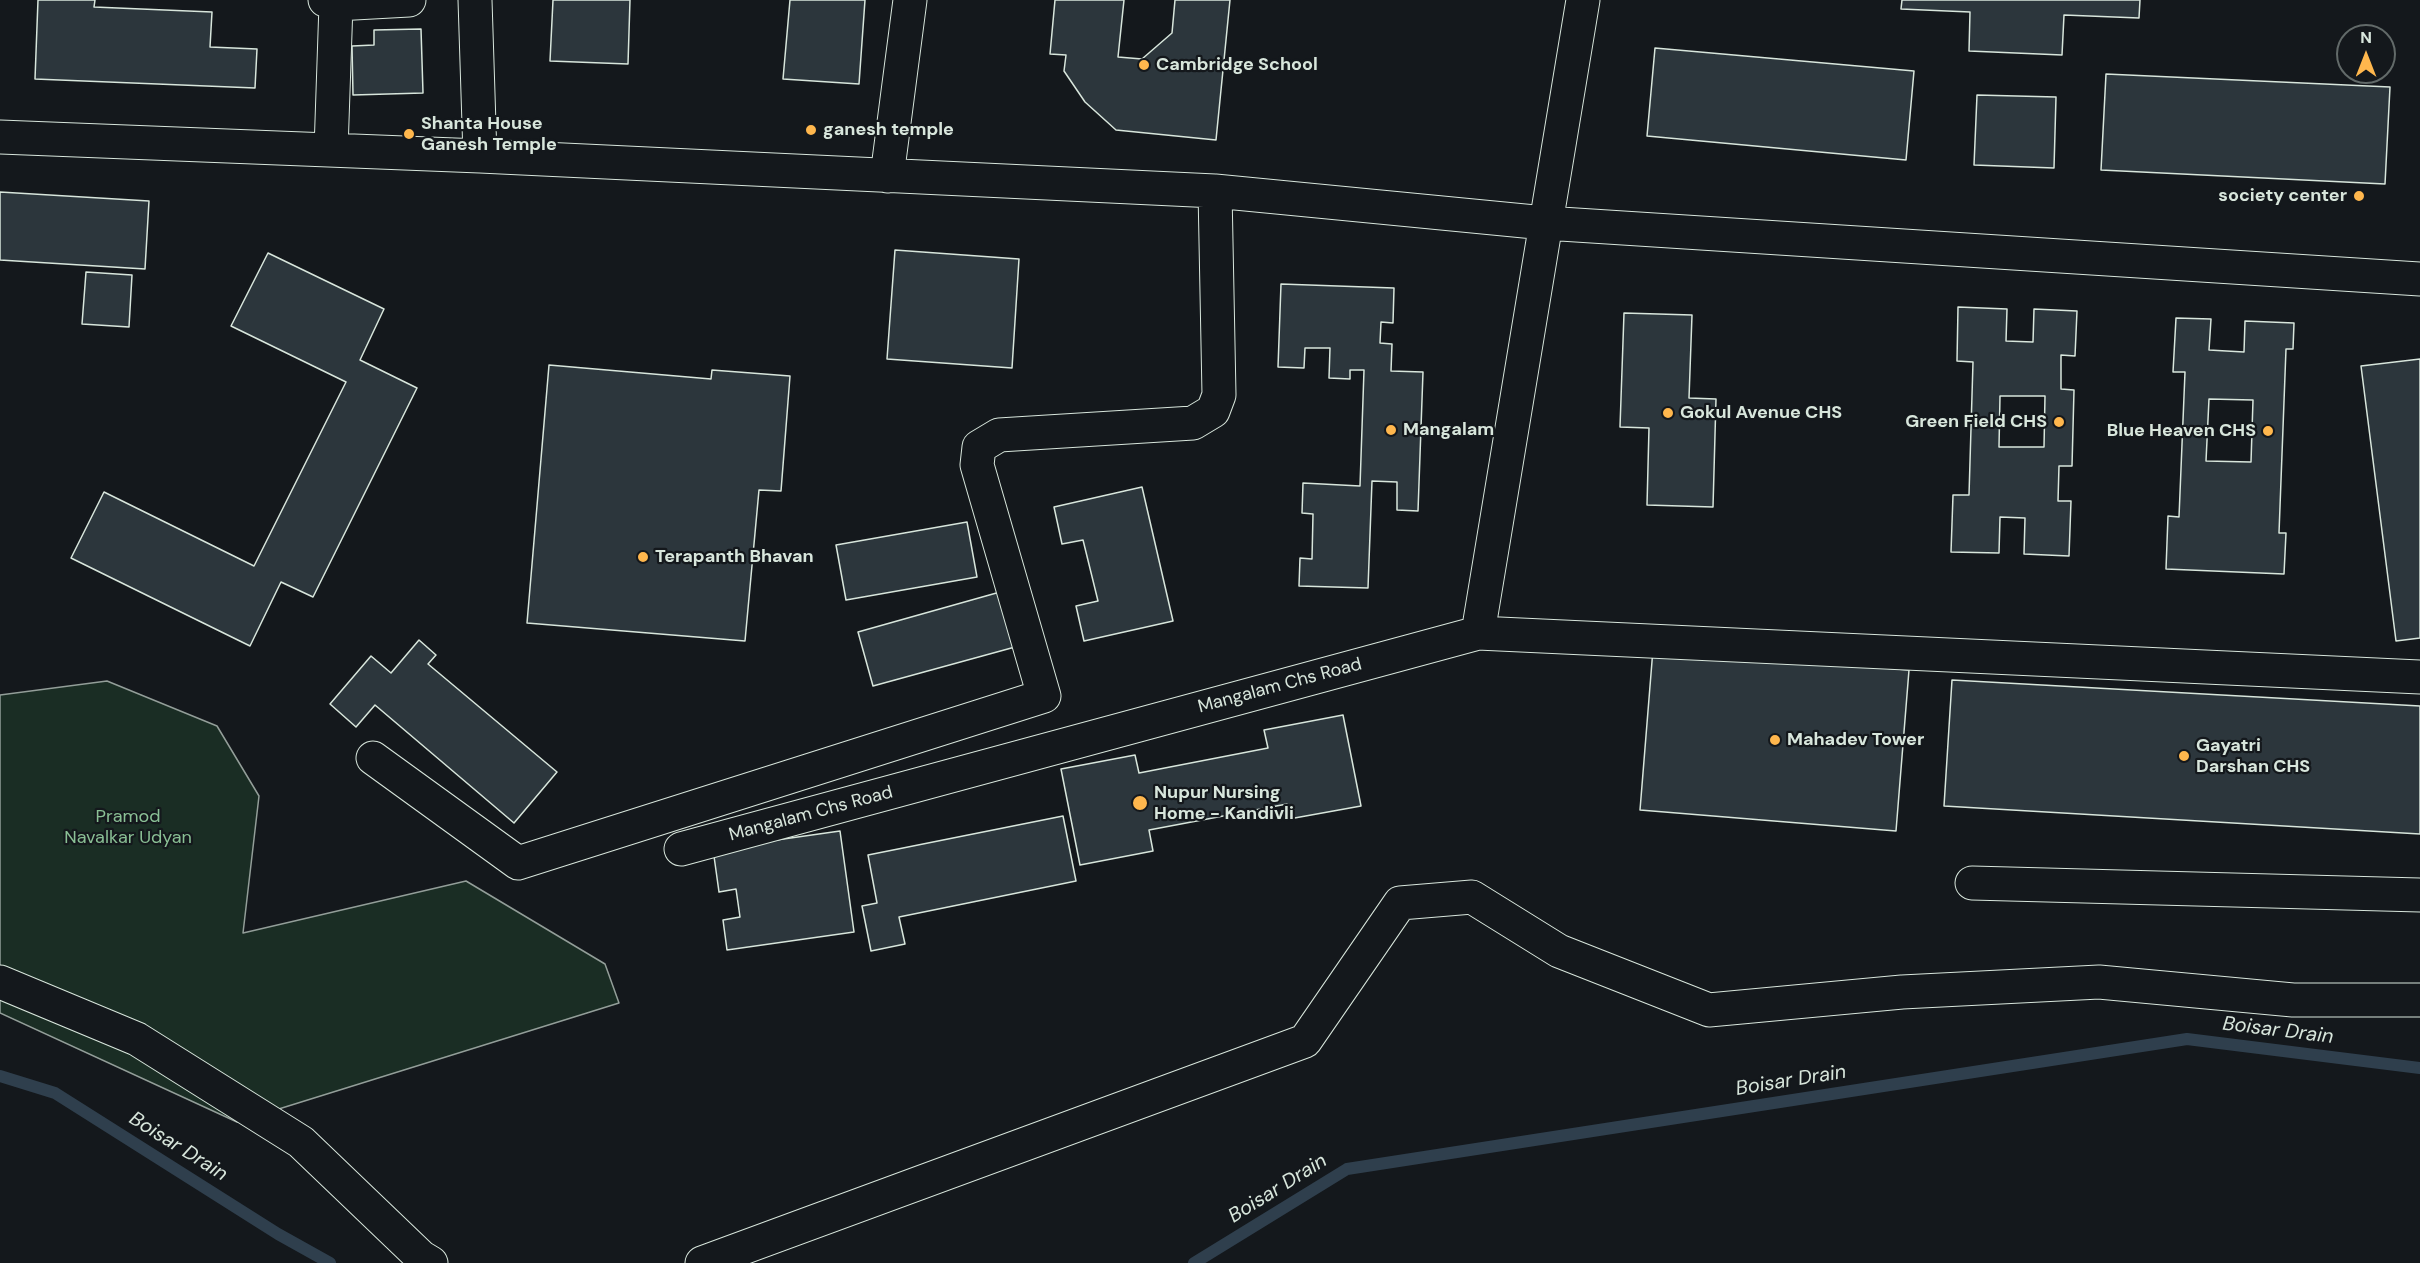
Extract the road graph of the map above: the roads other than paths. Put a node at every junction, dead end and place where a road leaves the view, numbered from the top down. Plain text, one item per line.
1 (408, 0) edge
2 (475, 0) edge
3 (910, 0) edge
4 (1583, 0) edge
5 (331, 2) edge
6 (0, 137) edge
7 (331, 150) junction
8 (480, 156) junction
9 (887, 176) junction
10 (1215, 191) junction
11 (1545, 222) junction
12 (2420, 279) edge
13 (1478, 633) junction
14 (2420, 677) edge
15 (373, 758) dead end
16 (681, 849) dead end
17 (1972, 883) dead end
18 (2420, 895) edge
19 (0, 982) edge
20 (2420, 1000) edge
21 (431, 1263) edge
22 (702, 1263) edge

1 - 5 street
2 - 8 street
3 - 9 street
4 - 11 street
5 - 7 street
6 - 7 street
7 - 8 street
8 - 9 street
9 - 10 street
10 - 11 street
10 - 15 street
11 - 12 street
11 - 13 street
13 - 14 street, Mangalam Chs Road
13 - 16 street, Mangalam Chs Road
17 - 18 street
19 - 21 street
20 - 22 street

